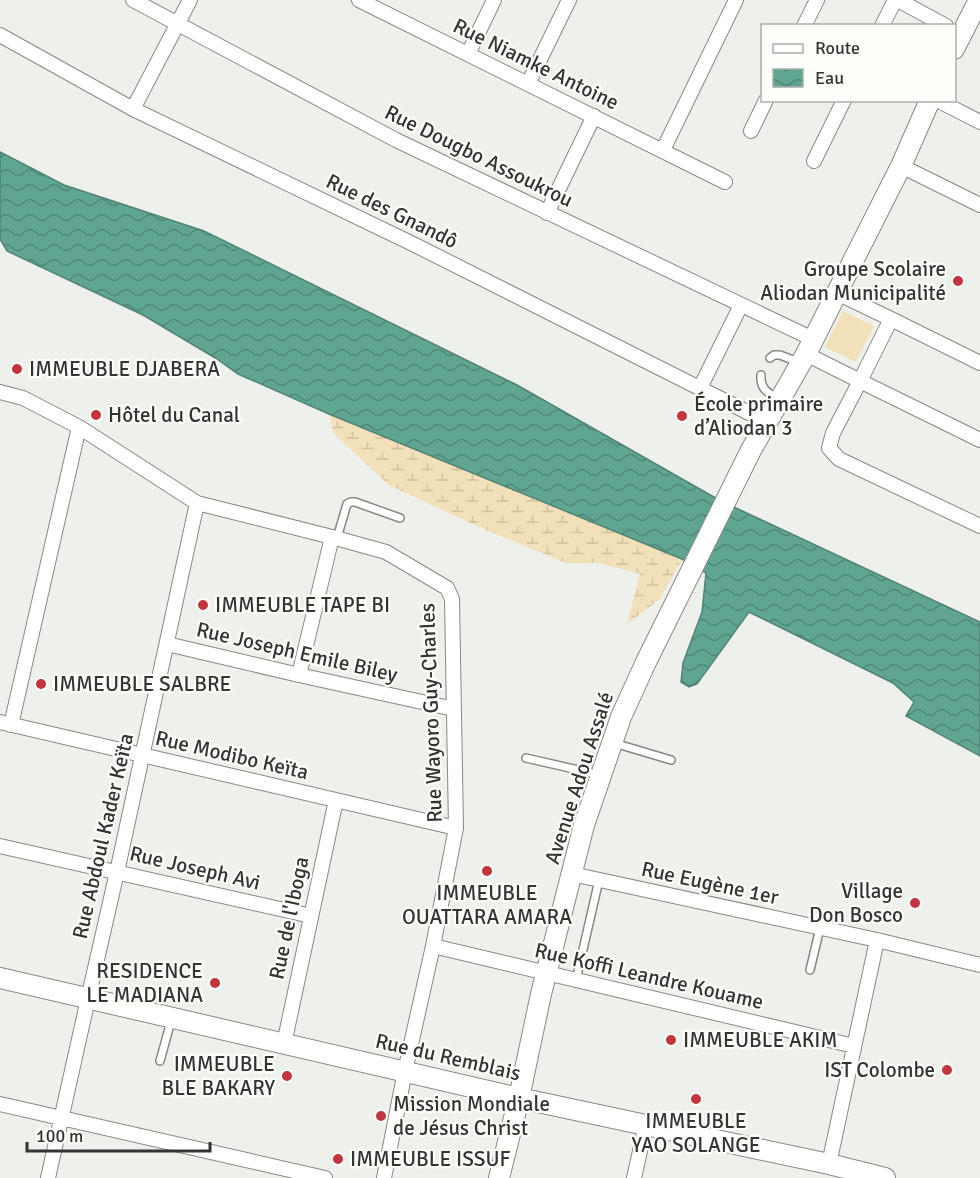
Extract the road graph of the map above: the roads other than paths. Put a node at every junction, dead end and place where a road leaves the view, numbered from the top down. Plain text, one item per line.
1 (133, 0) edge
2 (190, 0) edge
3 (359, 0) edge
4 (495, 0) edge
5 (569, 0) edge
6 (736, 0) edge
7 (817, 0) edge
8 (897, 0) edge
9 (979, 0) edge
10 (177, 24) junction
11 (805, 24) edge
12 (883, 24) edge
13 (937, 24) edge
14 (956, 31) edge
15 (0, 35) edge
16 (468, 54) junction
17 (528, 84) junction
18 (765, 102) edge
19 (843, 102) edge
20 (929, 102) edge
21 (941, 102) edge
22 (133, 109) junction
23 (594, 116) junction
24 (980, 122) edge
25 (751, 131) dead end
26 (663, 150) junction
27 (814, 161) dead end
28 (901, 166) junction
29 (725, 182) dead end
30 (980, 205) edge
31 (548, 213) junction
32 (837, 293) junction
33 (741, 305) junction
34 (891, 319) junction
35 (806, 352) junction
36 (770, 358) dead end
37 (980, 363) edge
38 (761, 375) dead end
39 (860, 381) junction
40 (700, 388) junction
41 (0, 392) edge
42 (779, 400) junction
43 (767, 422) junction
44 (79, 427) junction
45 (980, 440) edge
46 (197, 503) junction
47 (400, 518) dead end
48 (980, 526) edge
49 (334, 537) junction
50 (166, 644) junction
51 (299, 675) junction
52 (454, 709) junction
53 (5, 724) edge
54 (611, 742) junction
55 (143, 756) junction
56 (526, 758) dead end
57 (671, 760) dead end
58 (600, 775) junction
59 (336, 800) junction
60 (456, 828) junction
61 (0, 846) edge
62 (117, 872) junction
63 (572, 874) junction
64 (598, 880) junction
65 (311, 916) junction
66 (820, 928) junction
67 (877, 940) junction
68 (433, 946) junction
69 (980, 965) edge
70 (810, 970) dead end
71 (547, 974) junction
72 (0, 978) edge
73 (576, 981) junction
74 (88, 999) junction
75 (172, 1018) junction
76 (284, 1044) junction
77 (854, 1046) junction
78 (160, 1061) dead end
79 (405, 1071) junction
80 (519, 1098) junction
81 (0, 1104) edge
82 (62, 1118) junction
83 (646, 1124) junction
84 (830, 1164) junction
85 (48, 1178) edge
86 (325, 1178) edge
87 (384, 1178) edge
88 (499, 1178) edge
89 (634, 1178) edge
90 (884, 1178) edge

1 - 10 street, Rue Dougbo Assoukrou
2 - 10 street
3 - 16 street, Rue Niamke Antoine
4 - 16 street
5 - 17 street
6 - 26 street
7 - 11 street
8 - 12 street
8 - 13 street
9 - 14 street
10 - 22 street
10 - 31 street, Rue Dougbo Assoukrou
15 - 22 street, Rue des Gnandô
16 - 17 street, Rue Niamke Antoine
17 - 23 street, Rue Niamke Antoine
18 - 25 street
19 - 27 street
20 - 28 street, Avenue Adou Assalé
21 - 24 street
22 - 40 street, Rue des Gnandô
23 - 26 street, Rue Niamke Antoine
23 - 31 street
26 - 29 street, Rue Niamke Antoine
28 - 30 street
28 - 32 street, Avenue Adou Assalé
31 - 33 street, Rue Dougbo Assoukrou
32 - 34 street
32 - 35 street, Avenue Adou Assalé
33 - 35 street, Rue Dougbo Assoukrou
33 - 40 street
34 - 37 street
34 - 39 street
35 - 36 lane
35 - 39 street, Rue Dougbo Assoukrou
35 - 42 street, Avenue Adou Assalé
38 - 42 lane
39 - 45 street, Rue Dougbo Assoukrou
39 - 48 street
40 - 43 street, Rue des Gnandô
41 - 44 street, Rue Wayoro Guy-Charles
42 - 43 street, Avenue Adou Assalé
43 - 54 street, Avenue Adou Assalé
44 - 46 street, Rue Wayoro Guy-Charles
44 - 53 street
46 - 49 street, Rue Wayoro Guy-Charles
46 - 50 street, Rue Abdoul Kader Keïta
47 - 49 lane
49 - 51 street
49 - 52 street, Rue Wayoro Guy-Charles
50 - 51 street, Rue Joseph Emile Biley
50 - 55 street, Rue Abdoul Kader Keïta
51 - 52 street, Rue Joseph Emile Biley
52 - 60 street, Rue Wayoro Guy-Charles
53 - 55 street, Rue Modibo Keïta
54 - 57 lane
54 - 58 street, Avenue Adou Assalé
55 - 59 street, Rue Modibo Keïta
55 - 62 street, Rue Abdoul Kader Keïta
56 - 58 lane
58 - 63 street, Avenue Adou Assalé
59 - 60 street, Rue Modibo Keïta
59 - 65 street, Rue de l'Iboga
60 - 68 street, Rue Wayoro Guy-Charles
61 - 62 street, Rue Joseph Avi
62 - 65 street, Rue Joseph Avi
62 - 74 street, Rue Abdoul Kader Keïta
63 - 64 street, Rue Eugène 1er
63 - 71 street, Avenue Adou Assalé
64 - 66 street, Rue Eugène 1er
64 - 73 lane
65 - 76 street, Rue de l'Iboga
66 - 67 street, Rue Eugène 1er
66 - 70 lane
67 - 69 street, Rue Eugène 1er
67 - 77 street
68 - 71 street, Rue Koffi Leandre Kouame
68 - 79 street, Rue Wayoro Guy-Charles
71 - 73 street, Rue Koffi Leandre Kouame
71 - 80 street, Avenue Adou Assalé
72 - 74 street, Rue du Remblais
73 - 77 street, Rue Koffi Leandre Kouame
74 - 75 street, Rue du Remblais
74 - 82 street, Rue Abdoul Kader Keïta
75 - 76 street, Rue du Remblais
75 - 78 lane
76 - 79 street, Rue du Remblais
77 - 84 street
79 - 80 street, Rue du Remblais
79 - 87 street, Rue Wayoro Guy-Charles
80 - 83 street, Rue du Remblais
80 - 88 street, Avenue Adou Assalé
81 - 82 street
82 - 85 street, Rue Abdoul Kader Keïta
82 - 86 street
83 - 84 street, Rue du Remblais
83 - 89 street
84 - 90 street, Rue du Remblais

